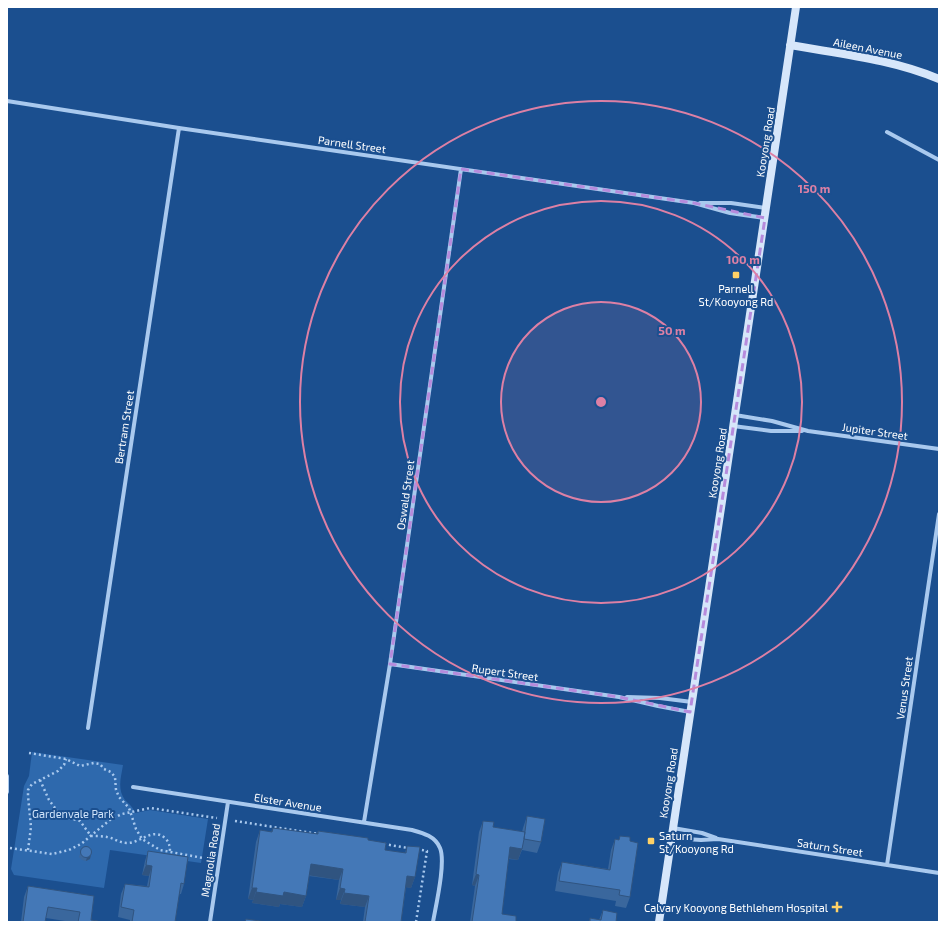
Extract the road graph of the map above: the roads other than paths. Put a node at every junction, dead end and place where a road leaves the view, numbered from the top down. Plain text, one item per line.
1 (796, 7) edge
2 (790, 45) junction
3 (939, 79) edge
4 (7, 101) edge
5 (179, 128) junction
6 (887, 132) dead end
7 (939, 160) edge
8 (461, 169) junction
9 (694, 203) junction
10 (766, 208) junction
11 (764, 218) junction
12 (735, 415) junction
13 (733, 426) junction
14 (808, 430) junction
15 (939, 449) edge
16 (939, 514) edge
17 (390, 664) junction
18 (619, 697) junction
19 (692, 702) junction
20 (690, 712) junction
21 (88, 728) dead end
22 (7, 776) edge
23 (132, 787) dead end
24 (7, 792) edge
25 (228, 802) junction
26 (364, 822) junction
27 (673, 828) junction
28 (671, 838) junction
29 (718, 839) junction
30 (887, 865) junction
31 (939, 873) edge
32 (210, 922) edge
33 (433, 922) edge
34 (659, 922) edge

1 - 2 street, Kooyong Road
2 - 3 street, Aileen Avenue
2 - 10 street, Kooyong Road
4 - 5 street, Parnell Street
5 - 8 street, Parnell Street
5 - 21 street, Bertram Street
6 - 7 street
8 - 9 street, Parnell Street
8 - 17 street, Oswald Street
9 - 10 street, Parnell Street
9 - 11 street, Parnell Street
10 - 11 street, Kooyong Road
11 - 12 street, Kooyong Road
12 - 13 street, Kooyong Road
12 - 14 street, Jupiter Street
13 - 14 street, Jupiter Street
13 - 19 street, Kooyong Road
14 - 15 street, Jupiter Street
16 - 30 street, Venus Street
17 - 18 street, Rupert Street
17 - 26 street, Oswald Street
18 - 19 street, Rupert Street
18 - 20 street, Rupert Street
19 - 20 street, Kooyong Road
20 - 27 street, Kooyong Road
22 - 24 street
23 - 25 street, Elster Avenue
25 - 26 street, Elster Avenue
25 - 32 street, Magnolia Road
26 - 33 street, Elster Avenue
27 - 28 street, Kooyong Road
27 - 29 street, Saturn Street
28 - 29 street, Saturn Street
28 - 34 street, Kooyong Road
29 - 30 street, Saturn Street
30 - 31 street, Saturn Street

